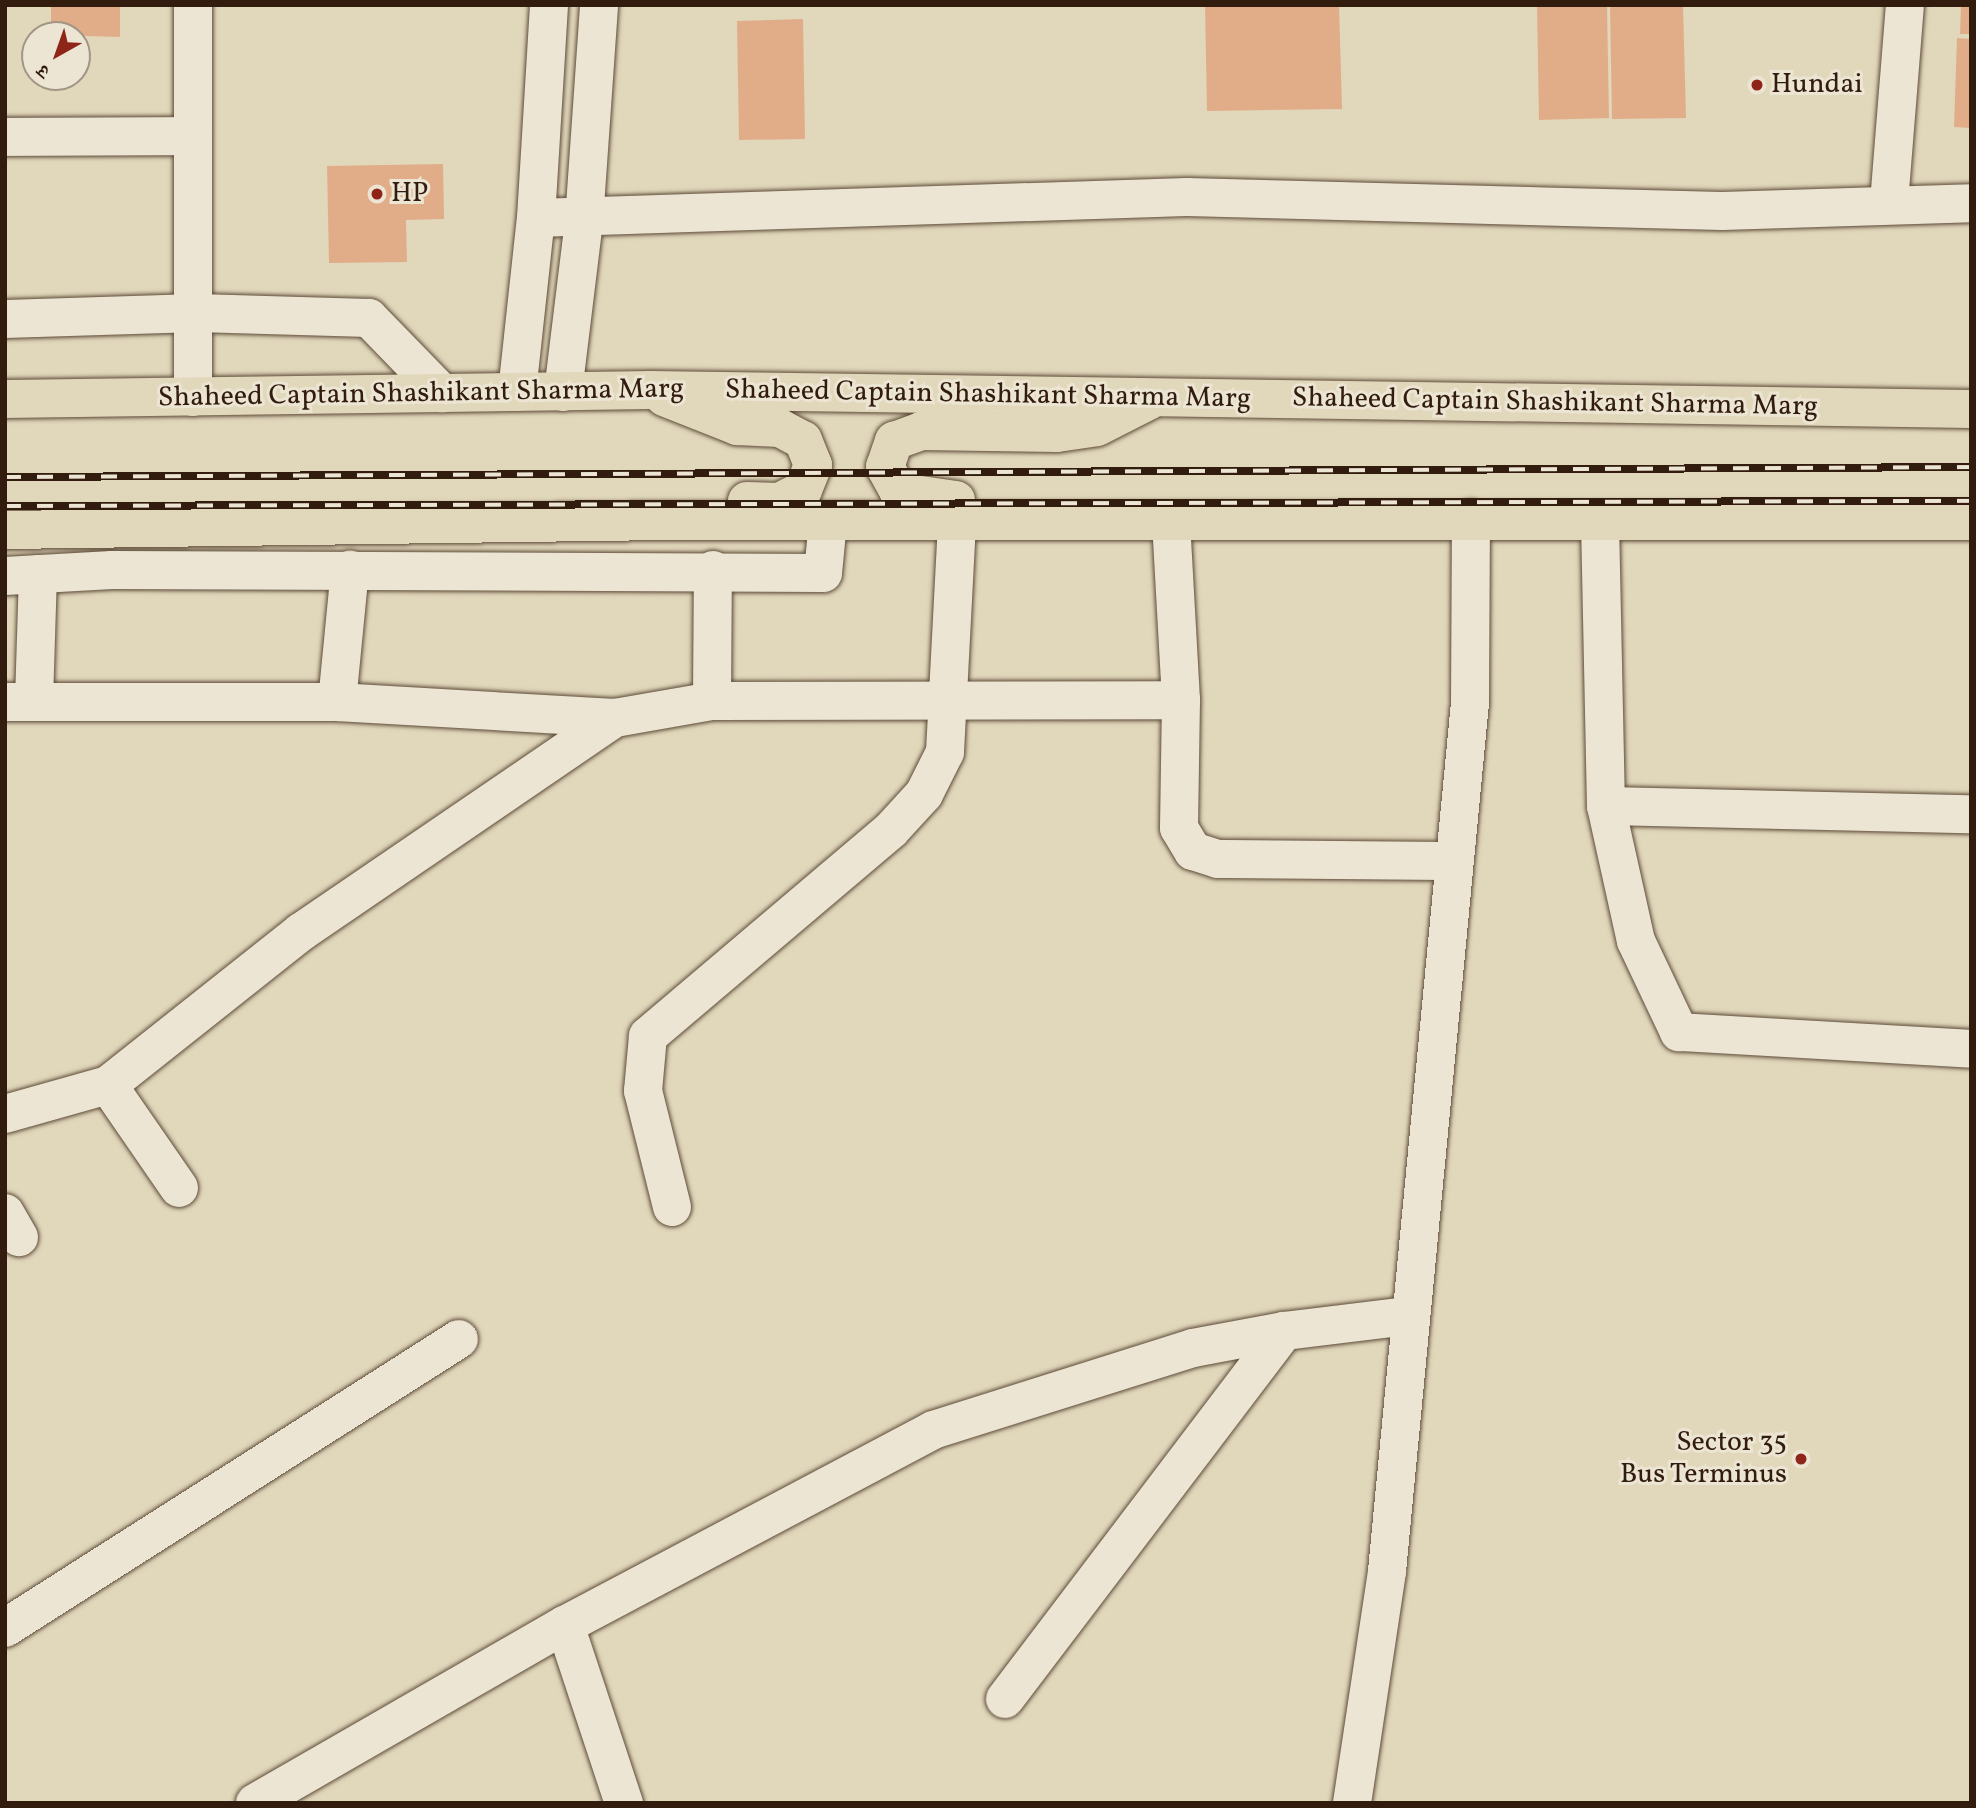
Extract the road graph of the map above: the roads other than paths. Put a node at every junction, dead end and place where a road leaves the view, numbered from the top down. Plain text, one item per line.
1 (193, 5) edge
2 (549, 5) edge
3 (599, 5) edge
4 (1905, 5) edge
5 (193, 136) junction
6 (5, 137) edge
7 (1889, 203) junction
8 (1971, 203) edge
9 (536, 218) junction
10 (584, 220) junction
11 (197, 313) junction
12 (5, 319) edge
13 (651, 390) junction
14 (517, 392) junction
15 (563, 392) junction
16 (442, 393) junction
17 (193, 397) junction
18 (1155, 397) junction
19 (5, 400) edge
20 (1971, 409) edge
21 (1471, 519) junction
22 (1155, 520) junction
23 (664, 521) junction
24 (828, 521) junction
25 (957, 521) junction
26 (1600, 521) junction
27 (1971, 521) edge
28 (5, 530) edge
29 (350, 570) junction
30 (713, 570) junction
31 (22, 575) edge
32 (1181, 700) junction
33 (712, 701) junction
34 (950, 701) junction
35 (20, 702) edge
36 (337, 702) junction
37 (615, 718) junction
38 (1606, 806) junction
39 (1971, 814) edge
40 (1453, 861) junction
41 (1971, 1049) edge
42 (108, 1085) junction
43 (5, 1114) edge
44 (179, 1188) dead end
45 (672, 1207) dead end
46 (1408, 1316) junction
47 (1284, 1331) junction
48 (459, 1339) dead end
49 (565, 1625) junction
50 (5, 1629) edge
51 (1005, 1699) dead end
52 (255, 1803) edge
53 (624, 1803) edge
54 (1352, 1803) edge

1 - 5 street
2 - 9 street
3 - 10 street
4 - 7 street
5 - 6 street
5 - 11 street
7 - 8 street
7 - 10 street
9 - 10 street
9 - 14 street
10 - 15 street
11 - 12 street
11 - 16 street
11 - 17 street
13 - 15 main road, Shaheed Captain Shashikant Sharma Marg
13 - 18 main road, Shaheed Captain Shashikant Sharma Marg
13 - 23 main road
14 - 15 main road, Shaheed Captain Shashikant Sharma Marg
14 - 16 main road, Shaheed Captain Shashikant Sharma Marg
16 - 17 main road, Shaheed Captain Shashikant Sharma Marg
17 - 19 main road, Shaheed Captain Shashikant Sharma Marg
18 - 20 main road, Shaheed Captain Shashikant Sharma Marg
18 - 22 main road
21 - 22 main road
21 - 26 main road
21 - 40 street
22 - 25 main road
22 - 32 street
23 - 24 main road
23 - 28 main road
24 - 25 main road
24 - 30 street
25 - 34 street
26 - 27 main road
26 - 38 street
29 - 30 street
29 - 31 street
29 - 36 street
30 - 33 street
31 - 35 street
32 - 34 street
32 - 40 street
33 - 34 street
33 - 37 street
34 - 45 street
35 - 36 street
36 - 37 street
37 - 42 street
38 - 39 street
38 - 41 street
40 - 46 street
42 - 43 street
42 - 44 street
46 - 47 street
46 - 54 street
47 - 49 street
47 - 51 street
48 - 50 street
49 - 52 street
49 - 53 street

